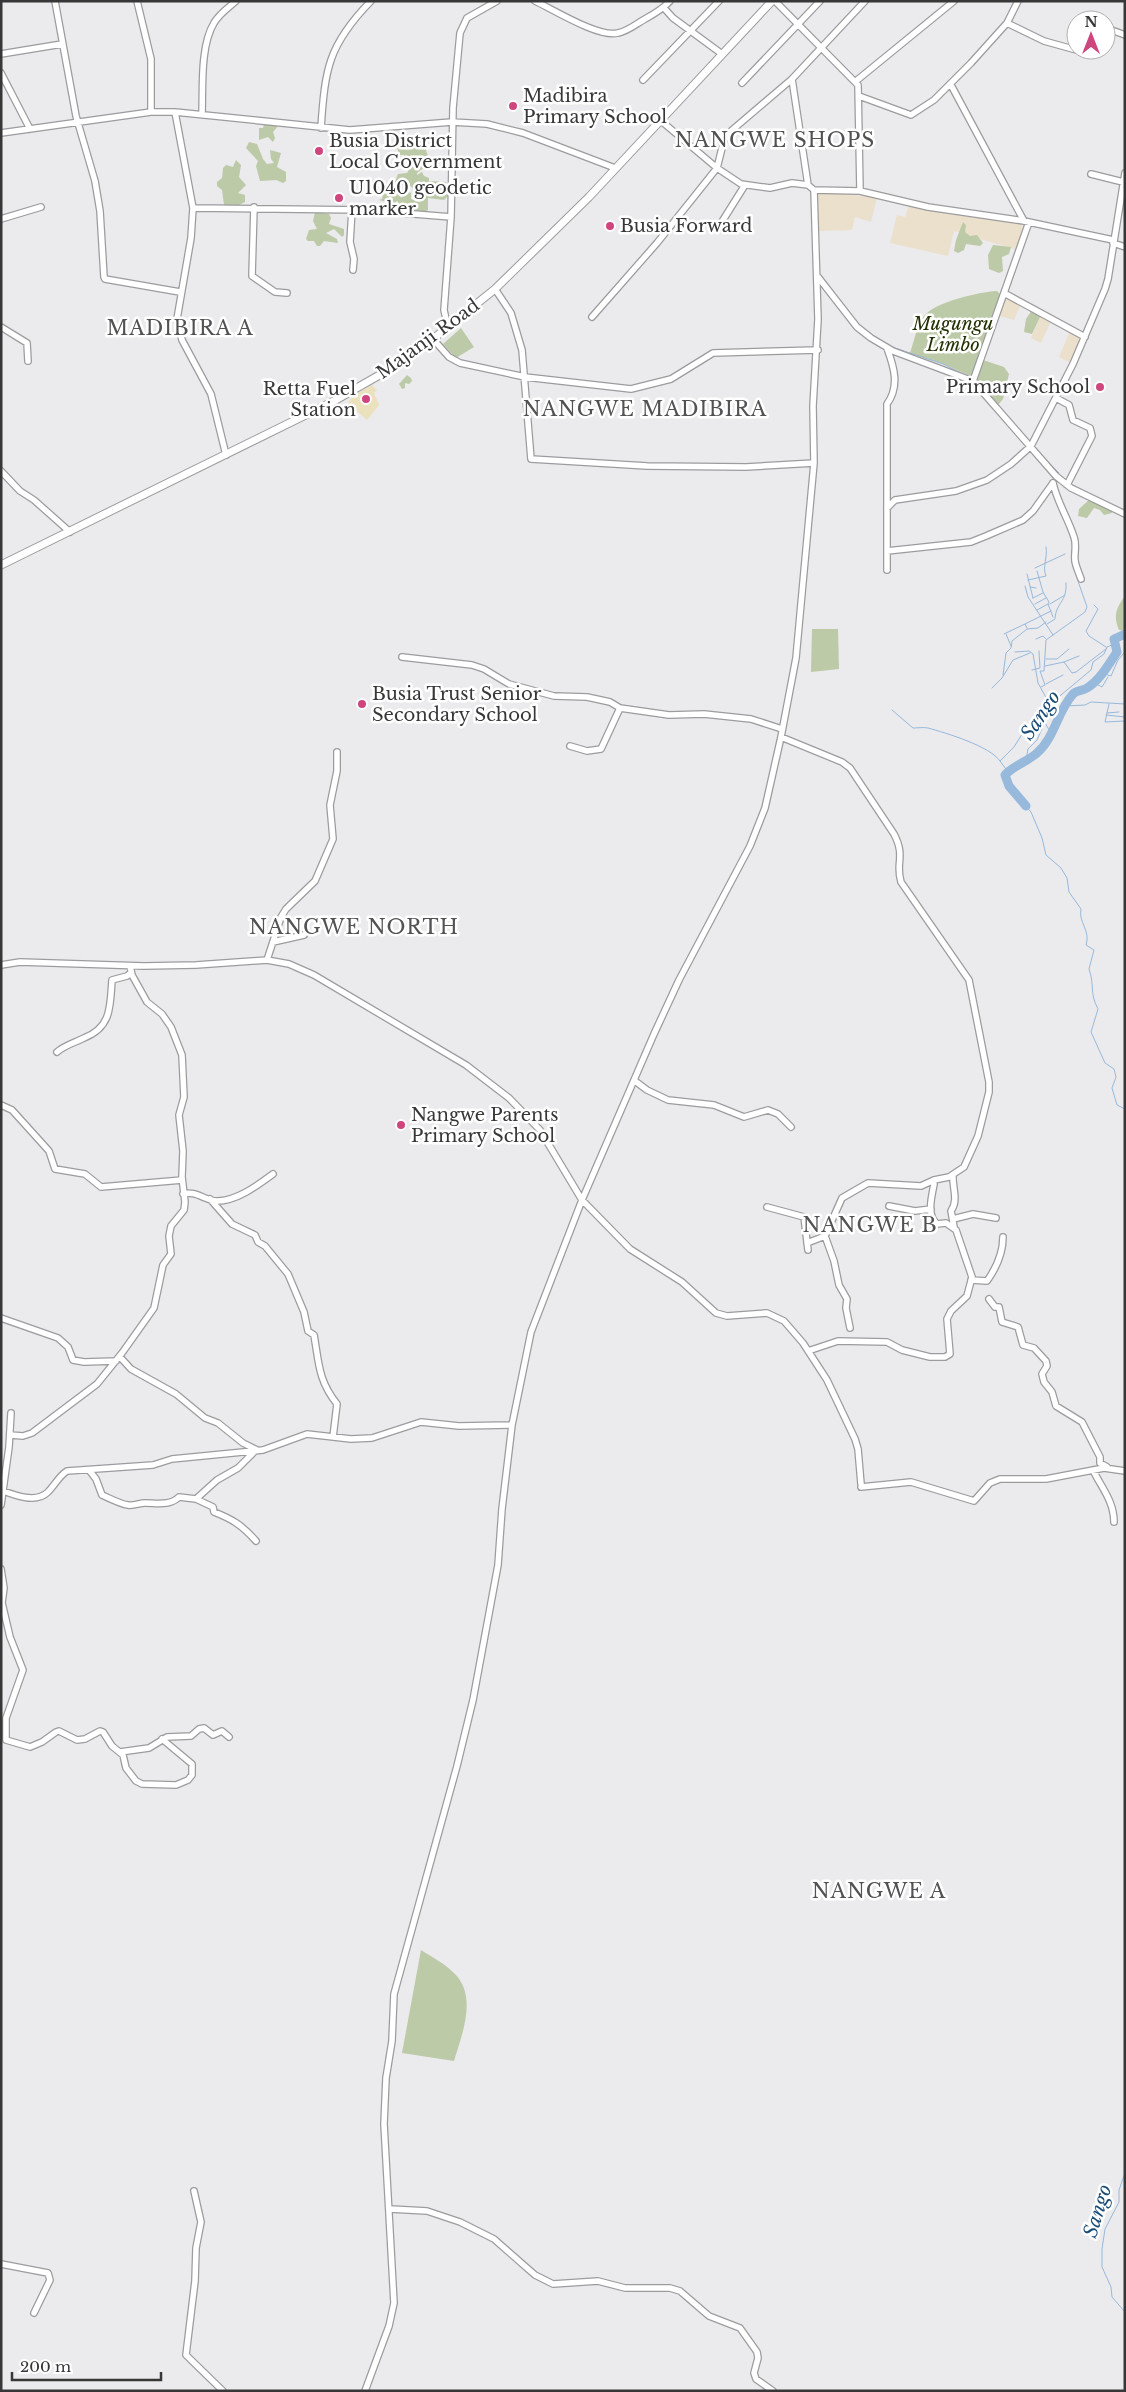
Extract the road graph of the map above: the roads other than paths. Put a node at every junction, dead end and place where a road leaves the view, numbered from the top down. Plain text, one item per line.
1 (54, 1) edge
2 (137, 1) edge
3 (236, 1) edge
4 (371, 1) edge
5 (497, 1) edge
6 (535, 1) edge
7 (670, 1) edge
8 (719, 1) edge
9 (774, 1) edge
10 (820, 1) edge
11 (864, 1) edge
12 (954, 1) edge
13 (1018, 1) edge
14 (664, 8) junction
15 (1007, 23) junction
16 (798, 24) junction
17 (692, 31) junction
18 (62, 44) junction
19 (822, 47) junction
20 (1066, 47) edge
21 (1, 54) edge
22 (722, 54) junction
23 (1, 73) edge
24 (792, 79) junction
25 (643, 80) dead end
26 (856, 81) junction
27 (742, 83) dead end
28 (951, 85) junction
29 (858, 96) junction
30 (151, 112) junction
31 (175, 112) junction
32 (202, 114) junction
33 (660, 120) junction
34 (80, 121) junction
35 (452, 122) junction
36 (321, 128) junction
37 (30, 129) junction
38 (1, 133) edge
39 (615, 168) junction
40 (717, 168) junction
41 (1125, 173) edge
42 (1091, 174) dead end
43 (1123, 182) junction
44 (808, 185) junction
45 (745, 186) junction
46 (814, 190) junction
47 (860, 191) junction
48 (1123, 192) edge
49 (41, 207) dead end
50 (254, 207) junction
51 (193, 208) junction
52 (352, 210) junction
53 (451, 218) junction
54 (1, 219) edge
55 (1026, 222) junction
56 (718, 228) dead end
57 (1113, 241) junction
58 (1125, 247) edge
59 (353, 270) dead end
60 (818, 277) junction
61 (495, 289) junction
62 (180, 292) junction
63 (287, 293) dead end
64 (1004, 293) junction
65 (592, 317) dead end
66 (1, 327) edge
67 (448, 328) junction
68 (1085, 337) junction
69 (433, 339) junction
70 (887, 348) junction
71 (818, 350) junction
72 (28, 361) dead end
73 (525, 377) junction
74 (972, 381) junction
75 (1056, 398) junction
76 (1031, 446) junction
77 (226, 456) junction
78 (814, 462) junction
79 (1, 471) edge
80 (1054, 479) junction
81 (1067, 485) junction
82 (888, 493) junction
83 (894, 500) junction
84 (887, 508) junction
85 (1125, 514) edge
86 (70, 532) junction
87 (887, 551) junction
88 (1, 565) edge
89 (887, 570) dead end
90 (1081, 579) dead end
91 (402, 657) dead end
92 (620, 708) junction
93 (782, 729) junction
94 (781, 737) junction
95 (570, 746) dead end
96 (337, 752) dead end
97 (304, 935) dead end
98 (274, 942) junction
99 (267, 960) junction
100 (1, 964) edge
101 (131, 970) junction
102 (56, 1052) dead end
103 (635, 1081) junction
104 (1, 1105) edge
105 (791, 1127) dead end
106 (273, 1174) dead end
107 (953, 1175) junction
108 (182, 1180) junction
109 (933, 1180) junction
110 (183, 1194) junction
111 (210, 1199) junction
112 (582, 1200) junction
113 (889, 1206) dead end
114 (767, 1207) dead end
115 (931, 1209) junction
116 (996, 1218) dead end
117 (953, 1219) junction
118 (954, 1227) junction
119 (825, 1236) junction
120 (1003, 1237) dead end
121 (807, 1243) junction
122 (808, 1250) dead end
123 (972, 1280) junction
124 (988, 1299) dead end
125 (1, 1318) edge
126 (850, 1328) dead end
127 (808, 1351) junction
128 (118, 1359) junction
129 (10, 1413) dead end
130 (512, 1425) junction
131 (10, 1435) junction
132 (333, 1437) junction
133 (256, 1450) junction
134 (1100, 1463) junction
135 (1112, 1468) junction
136 (89, 1470) junction
137 (1091, 1470) junction
138 (1125, 1471) edge
139 (2, 1491) edge
140 (196, 1499) junction
141 (1, 1505) edge
142 (1114, 1522) dead end
143 (256, 1541) dead end
144 (1, 1569) edge
145 (229, 1737) dead end
146 (162, 1739) junction
147 (120, 1752) junction
148 (194, 2191) dead end
149 (390, 2209) junction
150 (1, 2264) edge
151 (34, 2313) dead end
152 (223, 2391) edge
153 (365, 2391) edge
154 (773, 2391) edge

1 - 18 street
2 - 30 street
3 - 32 street
4 - 36 street
5 - 35 street
6 - 14 street
7 - 14 street
8 - 17 street
9 - 16 street
9 - 22 main road, Majanji Road
10 - 16 street
11 - 19 street
12 - 26 street
13 - 15 street
14 - 17 street
15 - 20 street
15 - 28 street
16 - 19 street
16 - 27 street
17 - 22 street
17 - 25 street
18 - 21 street
18 - 34 street
19 - 24 street
19 - 26 street
22 - 33 main road, Majanji Road
23 - 37 street
24 - 40 street
24 - 44 street
26 - 29 street
28 - 29 street
28 - 55 street
29 - 47 street
30 - 31 street
30 - 34 street
31 - 32 street
31 - 51 street
32 - 36 street
33 - 39 main road, Majanji Road
33 - 40 street
34 - 37 street
34 - 62 street
35 - 36 street
35 - 39 street
35 - 53 street
37 - 38 street
39 - 61 main road, Majanji Road
40 - 45 street
40 - 65 street
41 - 43 street
42 - 43 street
43 - 48 street
44 - 45 street
44 - 46 street
45 - 56 street
46 - 47 street
46 - 60 street
47 - 55 street
48 - 57 street
49 - 54 street
50 - 51 street
50 - 52 street
50 - 63 street
51 - 62 street
52 - 53 street
52 - 59 street
53 - 67 street
55 - 57 street
55 - 64 street
57 - 58 street
57 - 68 street
60 - 70 street
60 - 71 street
61 - 67 main road, Majanji Road
61 - 73 street
62 - 77 street
64 - 68 street
64 - 74 street
66 - 72 street
67 - 69 main road, Majanji Road
68 - 75 street
69 - 73 street
69 - 77 main road, Majanji Road
70 - 74 street
70 - 82 street
71 - 73 street
71 - 78 street
73 - 78 street
74 - 76 street
75 - 76 street
75 - 81 street
76 - 80 street
76 - 83 street
77 - 86 main road, Majanji Road
78 - 93 street
79 - 86 street
80 - 81 street
80 - 87 street
80 - 90 street
81 - 85 street
82 - 83 street
82 - 84 street
83 - 84 street
84 - 87 street
86 - 88 main road, Majanji Road
87 - 89 street
91 - 92 street
92 - 93 street
92 - 95 street
93 - 94 street
94 - 103 street
94 - 107 street
96 - 98 street
97 - 98 street
98 - 99 street
99 - 101 street
99 - 112 street
100 - 101 street
101 - 102 street
101 - 108 street
103 - 105 street
103 - 112 street
104 - 108 street
106 - 111 street
107 - 109 street
107 - 117 street
108 - 110 street
109 - 115 street
109 - 119 street
110 - 111 street
110 - 128 street
111 - 132 street
112 - 127 street
112 - 130 street
113 - 115 street
114 - 121 street
115 - 118 street
116 - 117 street
117 - 118 street
118 - 123 street
119 - 121 street
119 - 126 street
120 - 123 street
121 - 122 street
123 - 127 street
124 - 134 street
125 - 128 street
127 - 137 street
128 - 131 street
128 - 133 street
129 - 131 street
130 - 132 street
130 - 149 street
131 - 139 street
132 - 133 street
133 - 136 street
133 - 140 street
134 - 135 street
134 - 137 street
135 - 137 street
135 - 138 street
136 - 139 street
136 - 140 street
137 - 142 street
139 - 141 street
140 - 143 street
144 - 147 street
145 - 146 street
146 - 147 street
146 - 147 street
148 - 152 street
149 - 153 street
149 - 154 street
150 - 151 street

